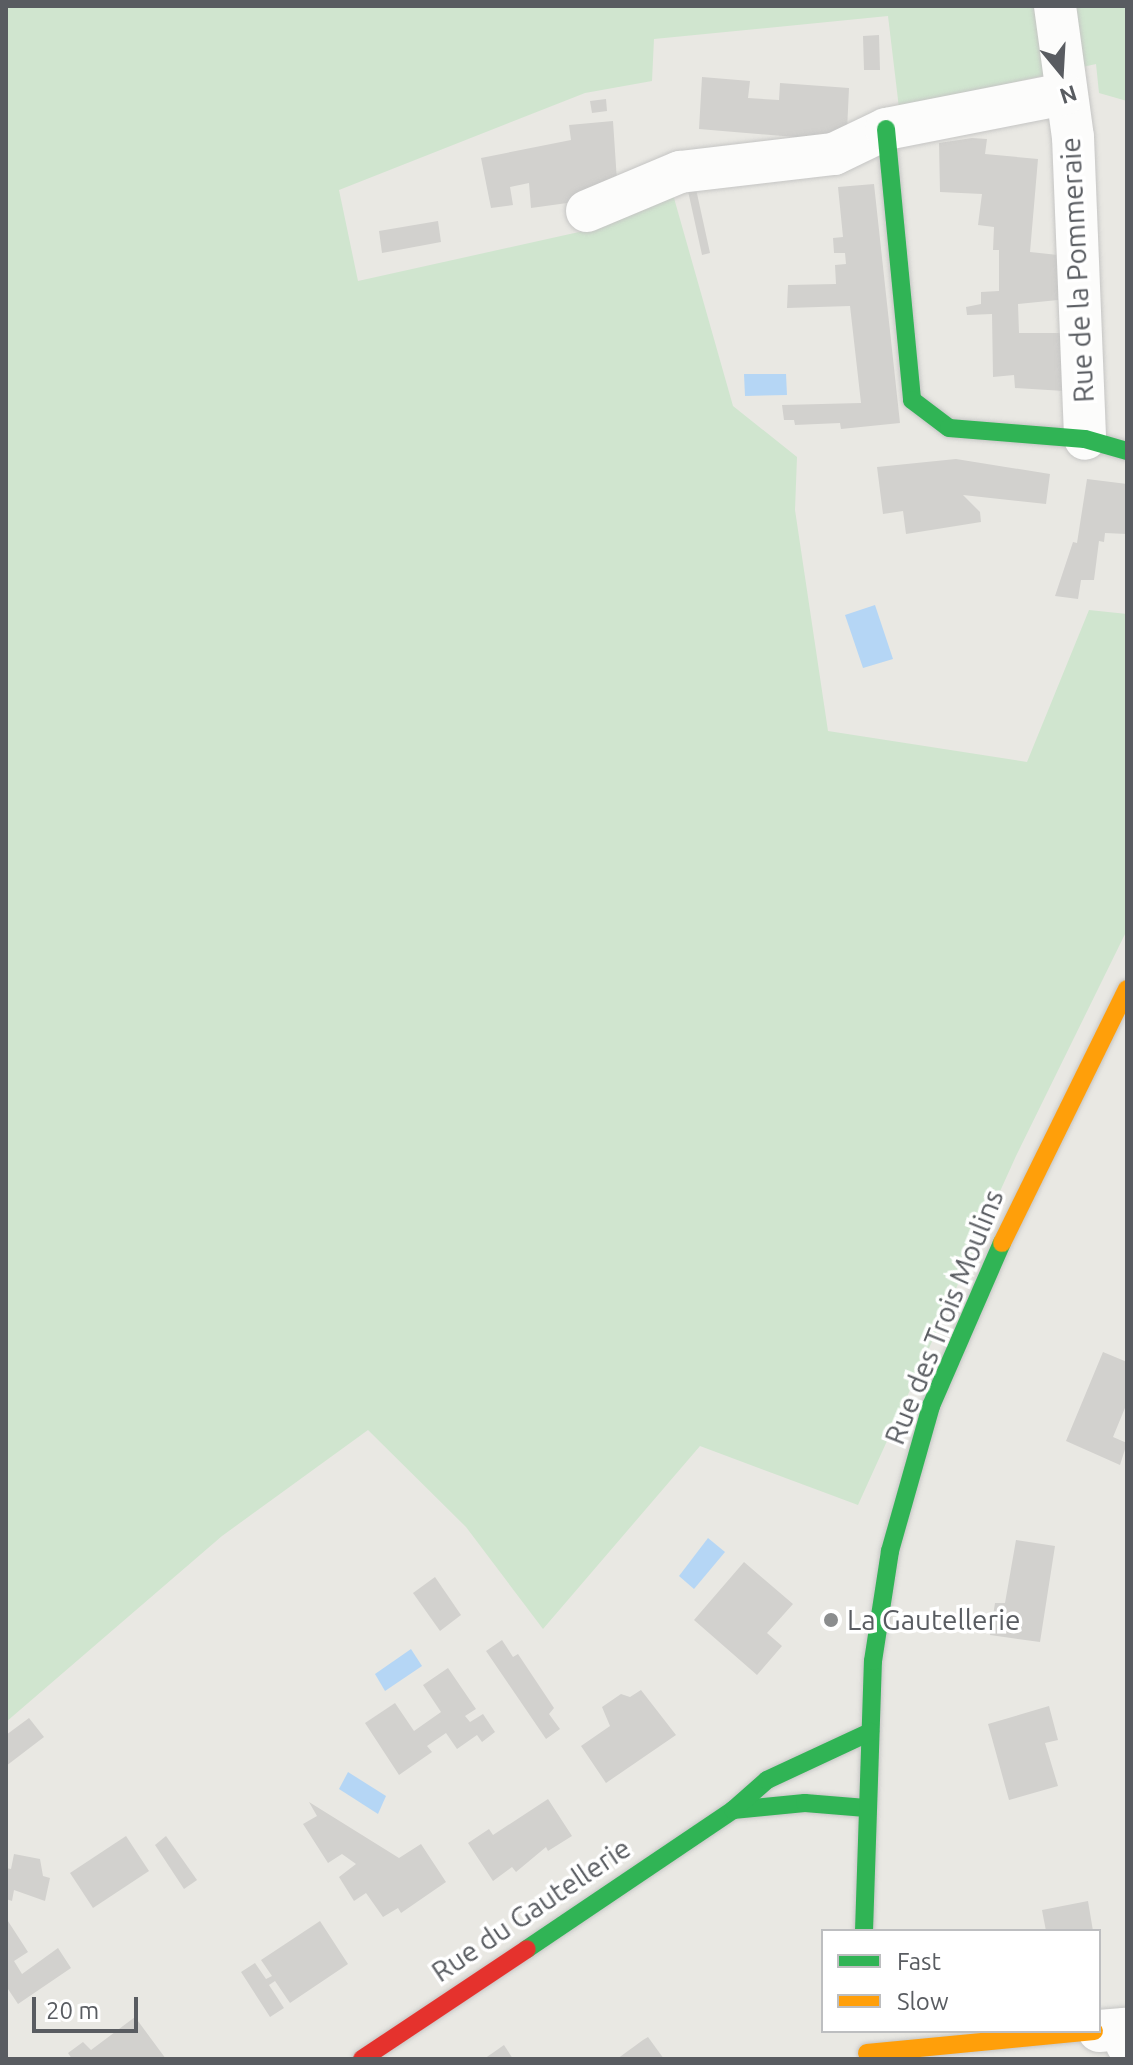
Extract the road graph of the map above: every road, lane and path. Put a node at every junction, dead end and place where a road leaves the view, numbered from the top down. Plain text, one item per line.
1 (1055, 6) edge
2 (1065, 94) junction
3 (886, 129) junction
4 (587, 211) dead end
5 (1085, 439) junction
6 (1127, 451) edge
7 (1127, 989) edge
8 (870, 1732) junction
9 (866, 1808) junction
10 (733, 1810) junction
11 (864, 1929) edge
12 (866, 2033) edge
13 (1111, 2034) edge
14 (867, 2056) edge
15 (362, 2059) edge

1 - 2 street, Rue de la Pommeraie
2 - 3 street
2 - 5 street, Rue de la Pommeraie
3 - 4 street
3 - 5 street, Rue de la Pommeraie
5 - 6 street, Rue de la Pommeraie
7 - 8 street, Rue des Trois Moulins
8 - 9 street, Rue des Trois Moulins
8 - 10 street, Rue du Gautellerie
9 - 10 street, Rue du Gautellerie
9 - 11 street, Rue des Trois Moulins
10 - 15 street, Rue du Gautellerie
12 - 14 street
13 - 14 street

